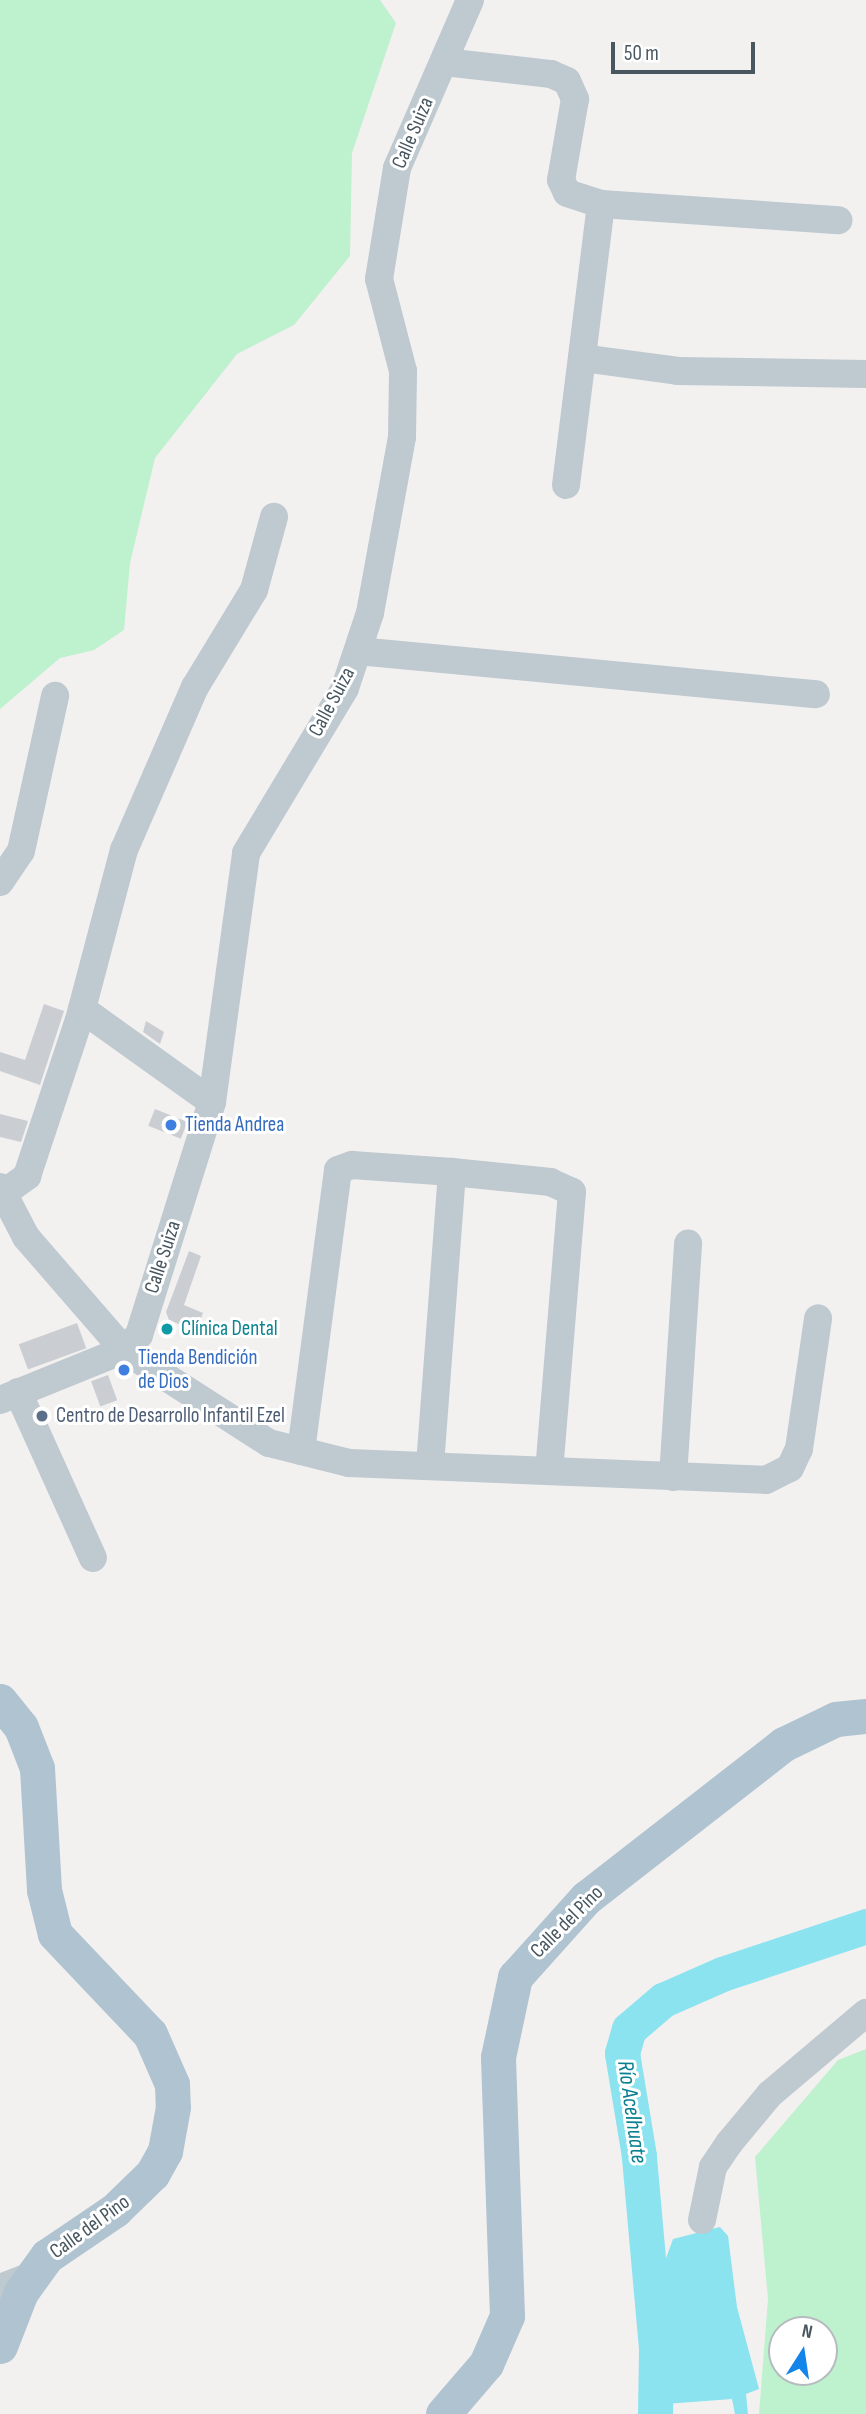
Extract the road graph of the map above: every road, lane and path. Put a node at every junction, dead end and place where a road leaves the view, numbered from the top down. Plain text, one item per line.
1 (470, 0) edge
2 (444, 62) junction
3 (601, 204) junction
4 (838, 220) dead end
5 (582, 358) junction
6 (866, 374) edge
7 (566, 485) dead end
8 (274, 517) dead end
9 (358, 650) junction
10 (816, 694) dead end
11 (55, 696) dead end
12 (0, 882) edge
13 (82, 1009) junction
14 (212, 1102) junction
15 (452, 1172) junction
16 (2, 1190) edge
17 (688, 1243) dead end
18 (818, 1318) dead end
19 (124, 1350) junction
20 (9, 1396) edge
21 (301, 1451) junction
22 (430, 1465) junction
23 (549, 1470) junction
24 (673, 1477) junction
25 (93, 1558) dead end
26 (0, 1700) edge
27 (866, 1716) edge
28 (866, 2013) edge
29 (702, 2220) dead end
30 (15, 2282) edge
31 (0, 2346) edge
32 (443, 2414) edge

1 - 2 street, Calle Suiza
2 - 3 street
2 - 9 street, Calle Suiza
3 - 4 street
3 - 5 street
5 - 6 street
5 - 7 street
8 - 13 street
9 - 10 street
9 - 14 street, Calle Suiza
11 - 12 street
13 - 14 street
13 - 16 street
14 - 19 street, Calle Suiza
15 - 21 street
15 - 22 street
15 - 23 street
16 - 19 street
17 - 24 street
18 - 24 street
19 - 20 street
19 - 21 street
20 - 25 street
21 - 22 street
22 - 23 street
23 - 24 street
26 - 30 main road, Calle del Pino
27 - 32 main road, Calle del Pino
28 - 29 street
30 - 31 main road, Calle del Pino

